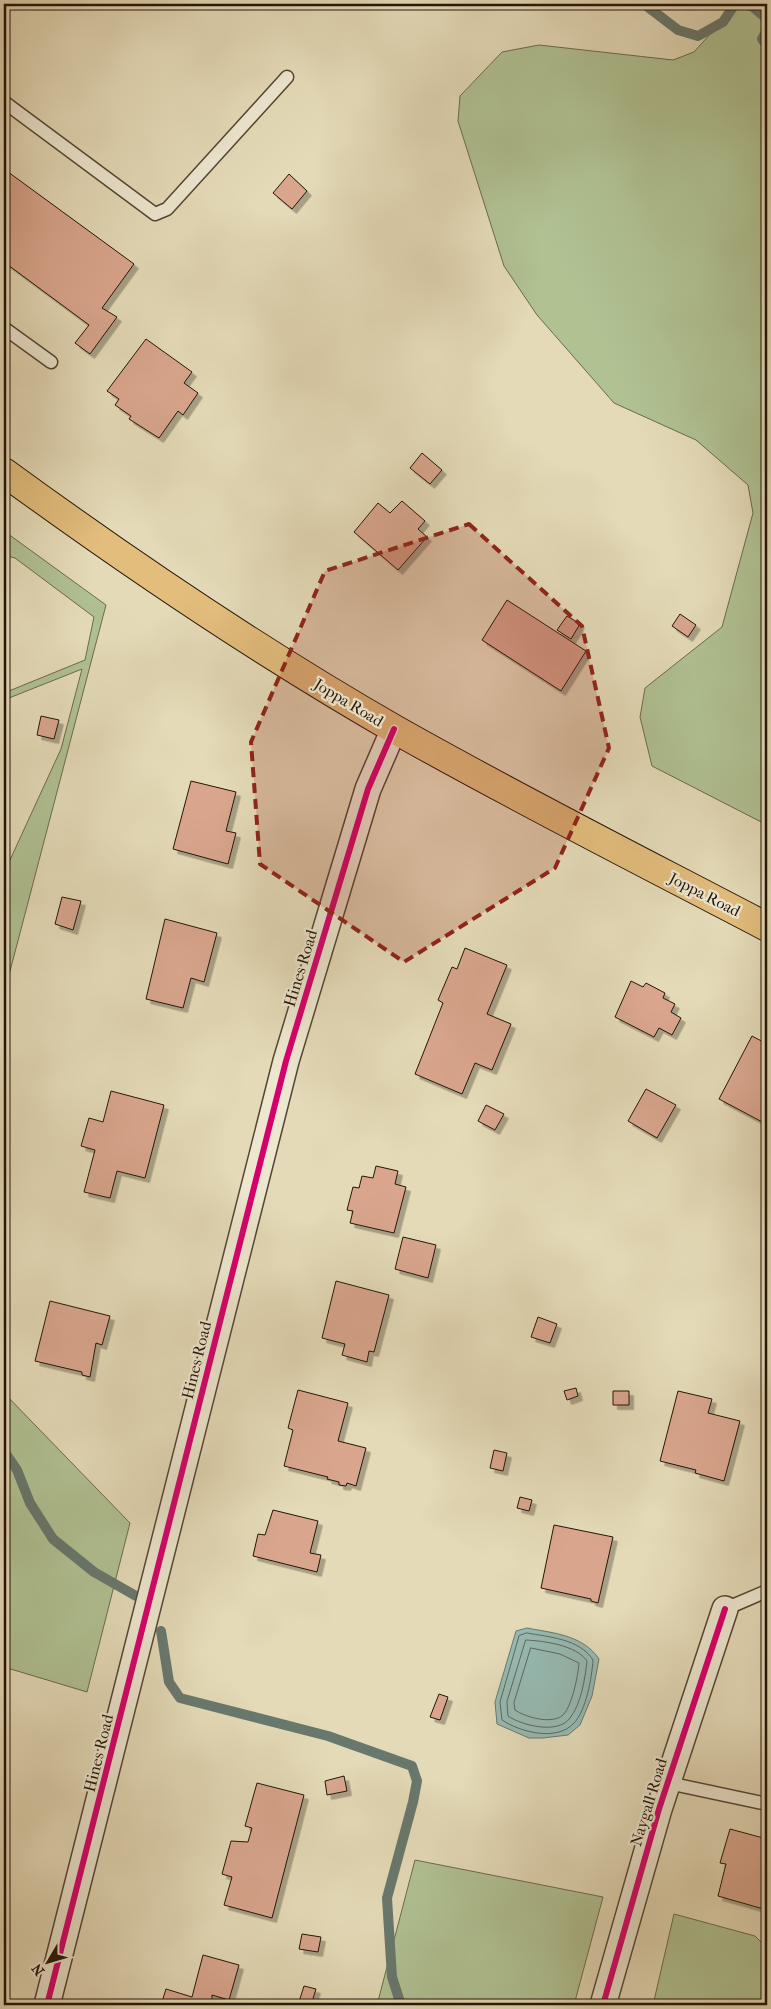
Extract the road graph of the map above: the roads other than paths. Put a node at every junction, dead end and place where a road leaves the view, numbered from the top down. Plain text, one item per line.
1 (286, 77) dead end
2 (4, 102) edge
3 (4, 328) edge
4 (51, 362) dead end
5 (4, 472) edge
6 (394, 729) junction
7 (767, 926) edge
8 (767, 1591) edge
9 (725, 1609) joint
10 (668, 1783) junction
11 (767, 1804) edge
12 (47, 2005) edge
13 (603, 2005) edge

1 - 2 lane
3 - 4 lane
5 - 6 main road, Joppa Road
6 - 7 main road, Joppa Road
6 - 12 street, Hines Road
8 - 9 lane
9 - 10 street, Naygall Road
10 - 11 lane
10 - 13 street, Naygall Road

